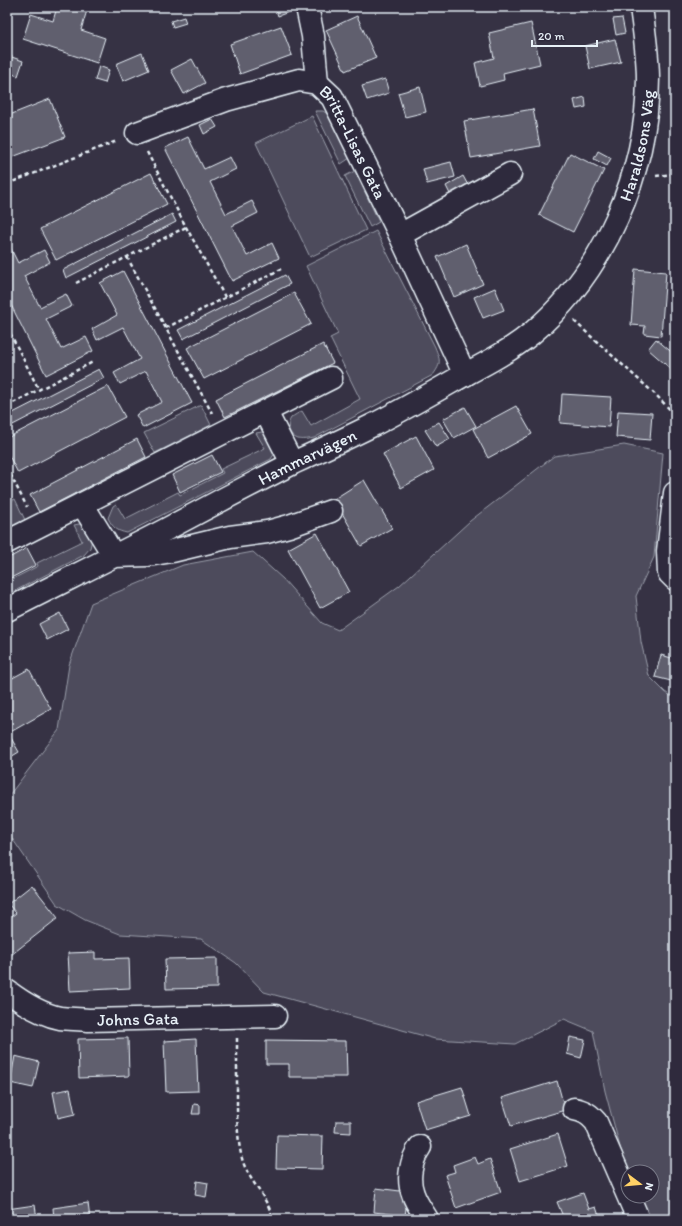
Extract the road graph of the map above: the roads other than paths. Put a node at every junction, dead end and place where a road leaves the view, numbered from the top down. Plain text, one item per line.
1 (307, 7) edge
2 (641, 7) edge
3 (316, 83) junction
4 (137, 133) road end
5 (510, 174) dead end
6 (400, 235) junction
7 (585, 274) joint
8 (465, 375) junction
9 (331, 378) dead end
10 (266, 412) junction
11 (292, 464) junction
12 (675, 493) edge
13 (82, 504) junction
14 (330, 511) dead end
15 (7, 542) edge
16 (114, 556) junction
17 (675, 580) edge
18 (7, 610) edge
19 (7, 992) edge
20 (275, 1016) dead end
21 (574, 1109) dead end
22 (420, 1146) dead end
23 (427, 1219) edge
24 (636, 1219) edge

1 - 3 street
2 - 7 street, Haraldsons Väg
3 - 4 street, Britta-Lisas Gata
3 - 6 street, Britta-Lisas Gata
5 - 6 street
6 - 8 street, Britta-Lisas Gata
7 - 8 street, Hammarvägen
8 - 11 street, Hammarvägen
9 - 10 street
10 - 11 street
10 - 13 street
11 - 16 street, Hammarvägen
12 - 17 street
13 - 15 street
13 - 16 street
14 - 16 street
16 - 18 street, Hammarvägen
19 - 20 street, Johns Gata
21 - 24 street
22 - 23 street

